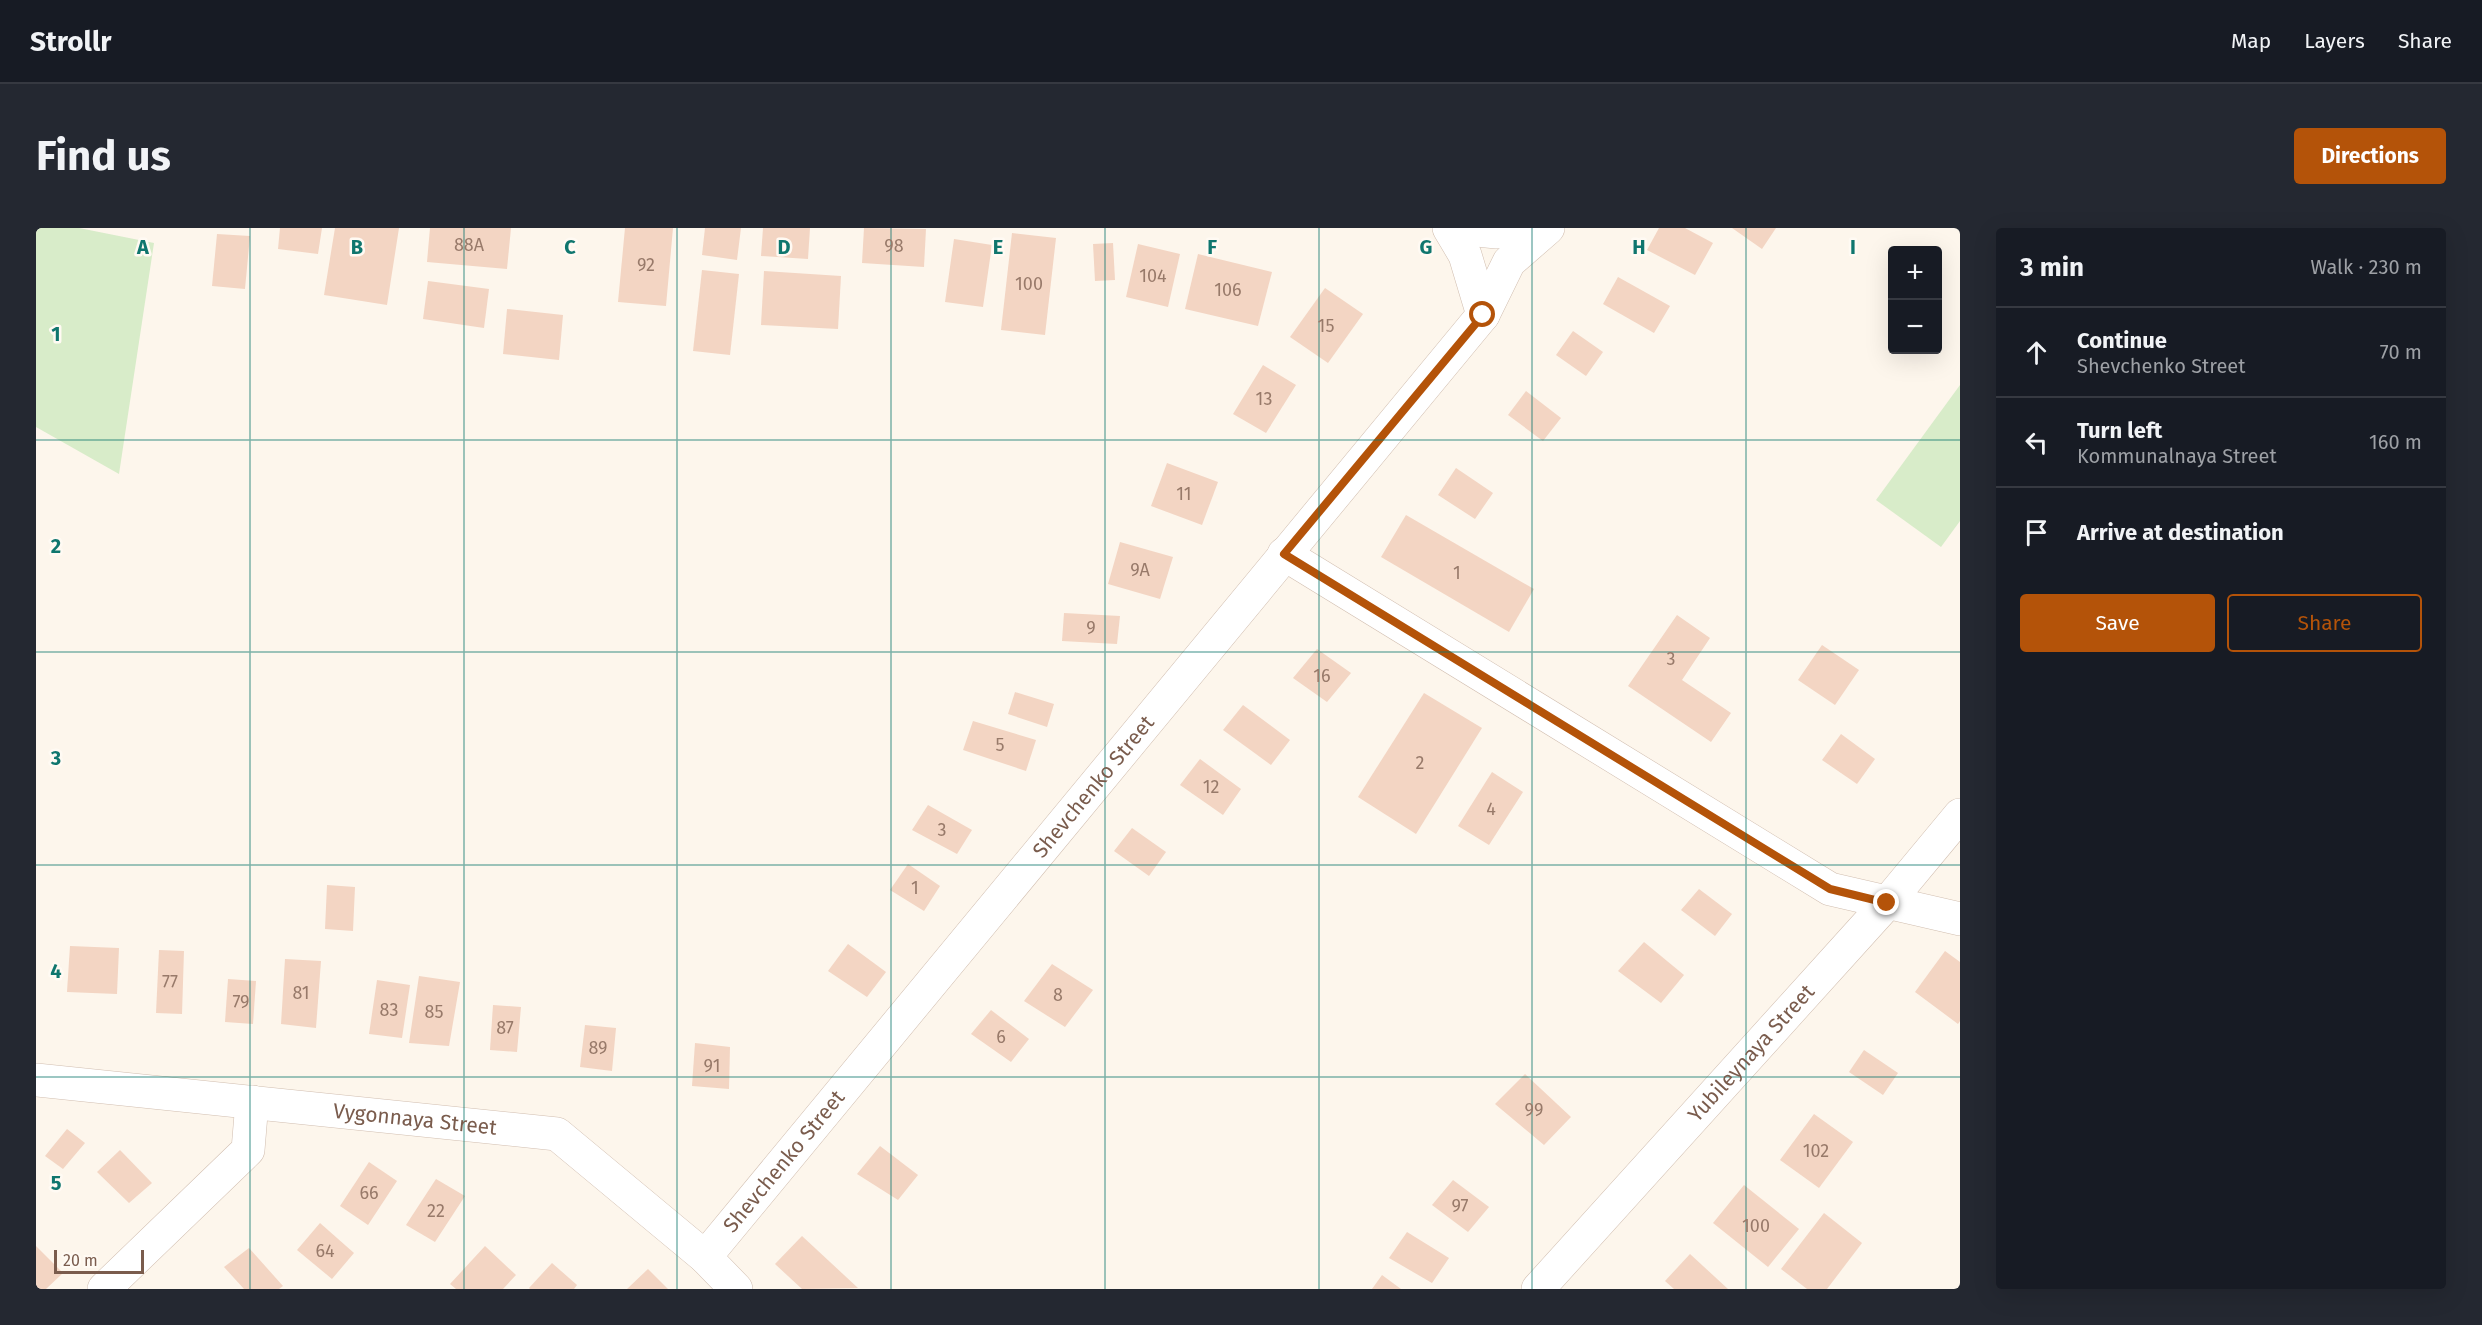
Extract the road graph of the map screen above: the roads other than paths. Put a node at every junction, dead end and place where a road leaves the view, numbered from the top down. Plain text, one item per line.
1 (1449, 228) edge
2 (1456, 228) edge
3 (1508, 228) edge
4 (1548, 228) edge
5 (1483, 315) junction
6 (1284, 554) junction
7 (1960, 815) edge
8 (1887, 903) junction
9 (1960, 919) edge
10 (36, 1080) edge
11 (252, 1102) junction
12 (705, 1257) junction
13 (104, 1289) edge
14 (736, 1289) edge
15 (1538, 1289) edge

1 - 5 street
2 - 3 street
4 - 5 street, Shevchenko Street
5 - 6 street, Shevchenko Street
6 - 8 street
6 - 12 street, Shevchenko Street
7 - 8 street, Yubileynaya Street
8 - 9 street
8 - 15 street, Yubileynaya Street
10 - 11 street, Vygonnaya Street
11 - 12 street, Vygonnaya Street
11 - 13 street
12 - 14 street, Vygonnaya Street

